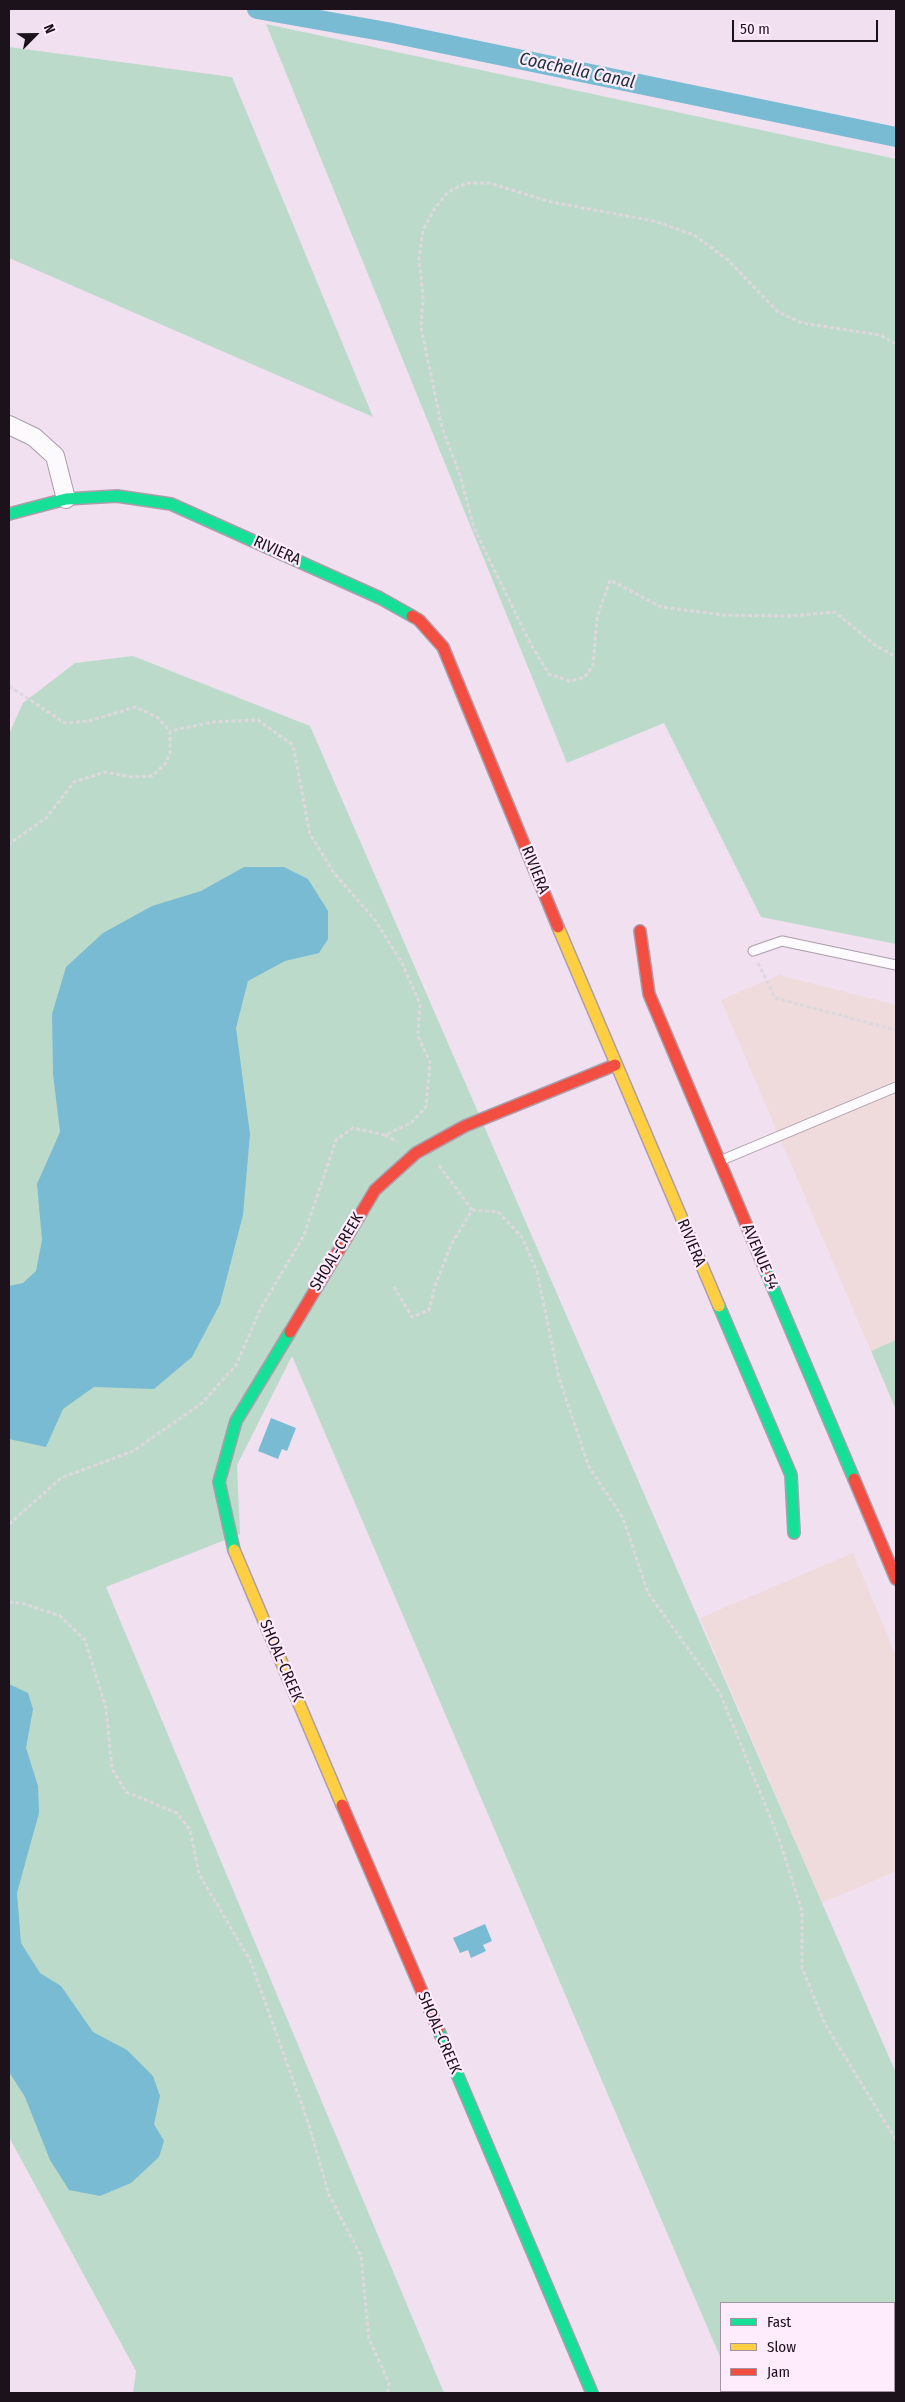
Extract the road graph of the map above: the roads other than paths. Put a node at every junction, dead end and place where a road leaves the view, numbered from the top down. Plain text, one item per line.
1 (9, 425) edge
2 (66, 499) junction
3 (9, 514) edge
4 (640, 931) dead end
5 (753, 951) road end
6 (896, 965) edge
7 (615, 1065) junction
8 (896, 1087) edge
9 (719, 1161) junction
10 (794, 1533) dead end
11 (896, 1579) edge
12 (592, 2393) edge

1 - 2 street
2 - 3 street, RIVIERA
2 - 7 street, RIVIERA
4 - 9 street, AVENUE 54
5 - 6 lane
7 - 10 street, RIVIERA
7 - 12 street, SHOAL-CREEK
8 - 9 lane
9 - 11 street, AVENUE 54

